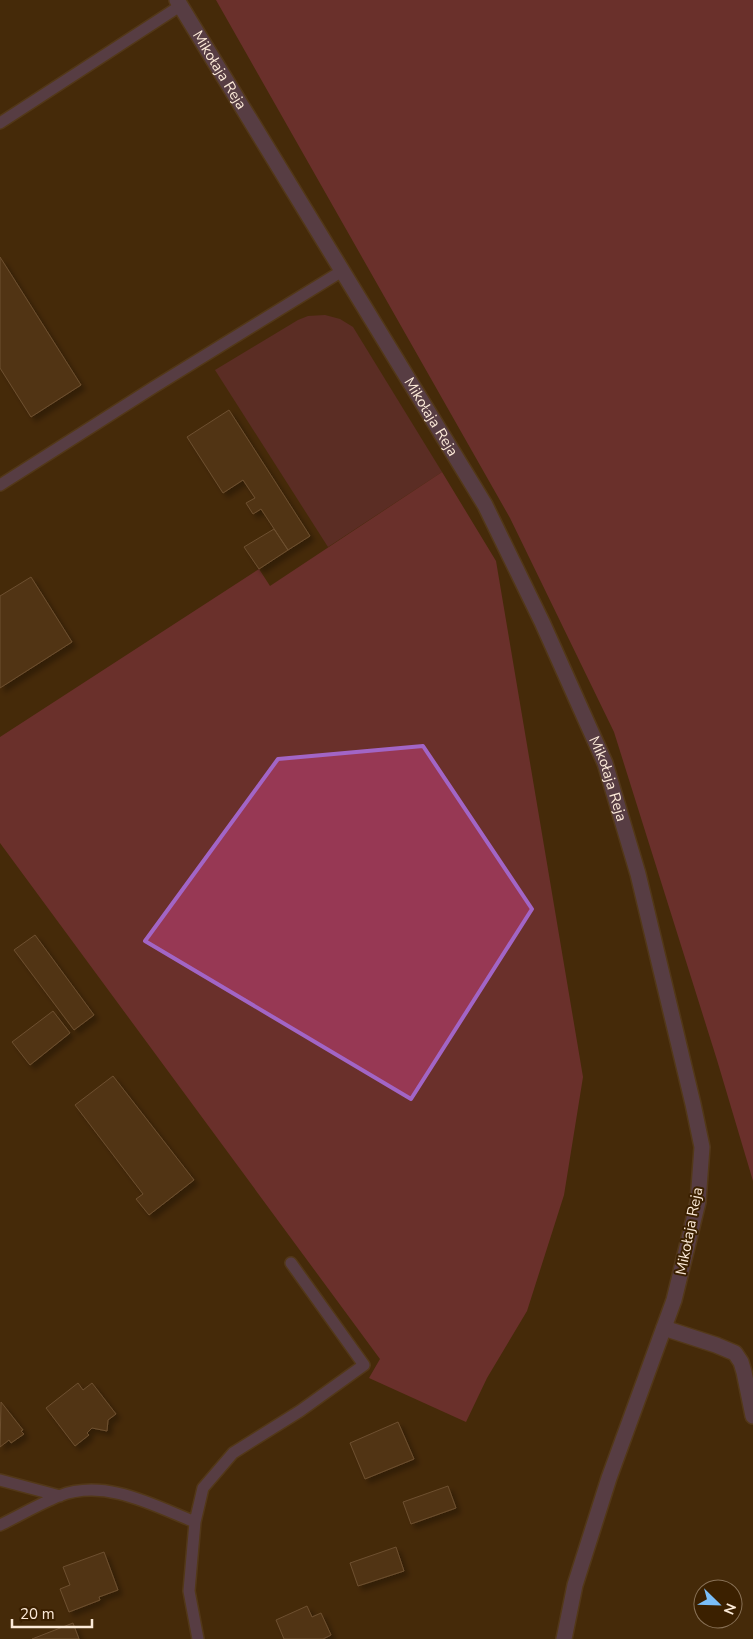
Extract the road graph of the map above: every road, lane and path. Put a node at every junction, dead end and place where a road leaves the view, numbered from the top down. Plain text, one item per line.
1 (178, 3) edge
2 (0, 123) edge
3 (342, 271) junction
4 (0, 485) edge
5 (290, 1263) dead end
6 (664, 1328) junction
7 (753, 1416) edge
8 (0, 1480) edge
9 (60, 1496) junction
10 (195, 1522) junction
11 (0, 1525) edge
12 (198, 1639) edge
13 (564, 1639) edge

1 - 2 lane
1 - 3 street, Mikołaja Reja
3 - 4 lane
3 - 6 street, Mikołaja Reja
5 - 10 lane
6 - 7 street
6 - 13 street, Mikołaja Reja
8 - 9 lane
9 - 10 lane
9 - 11 lane
10 - 12 lane

